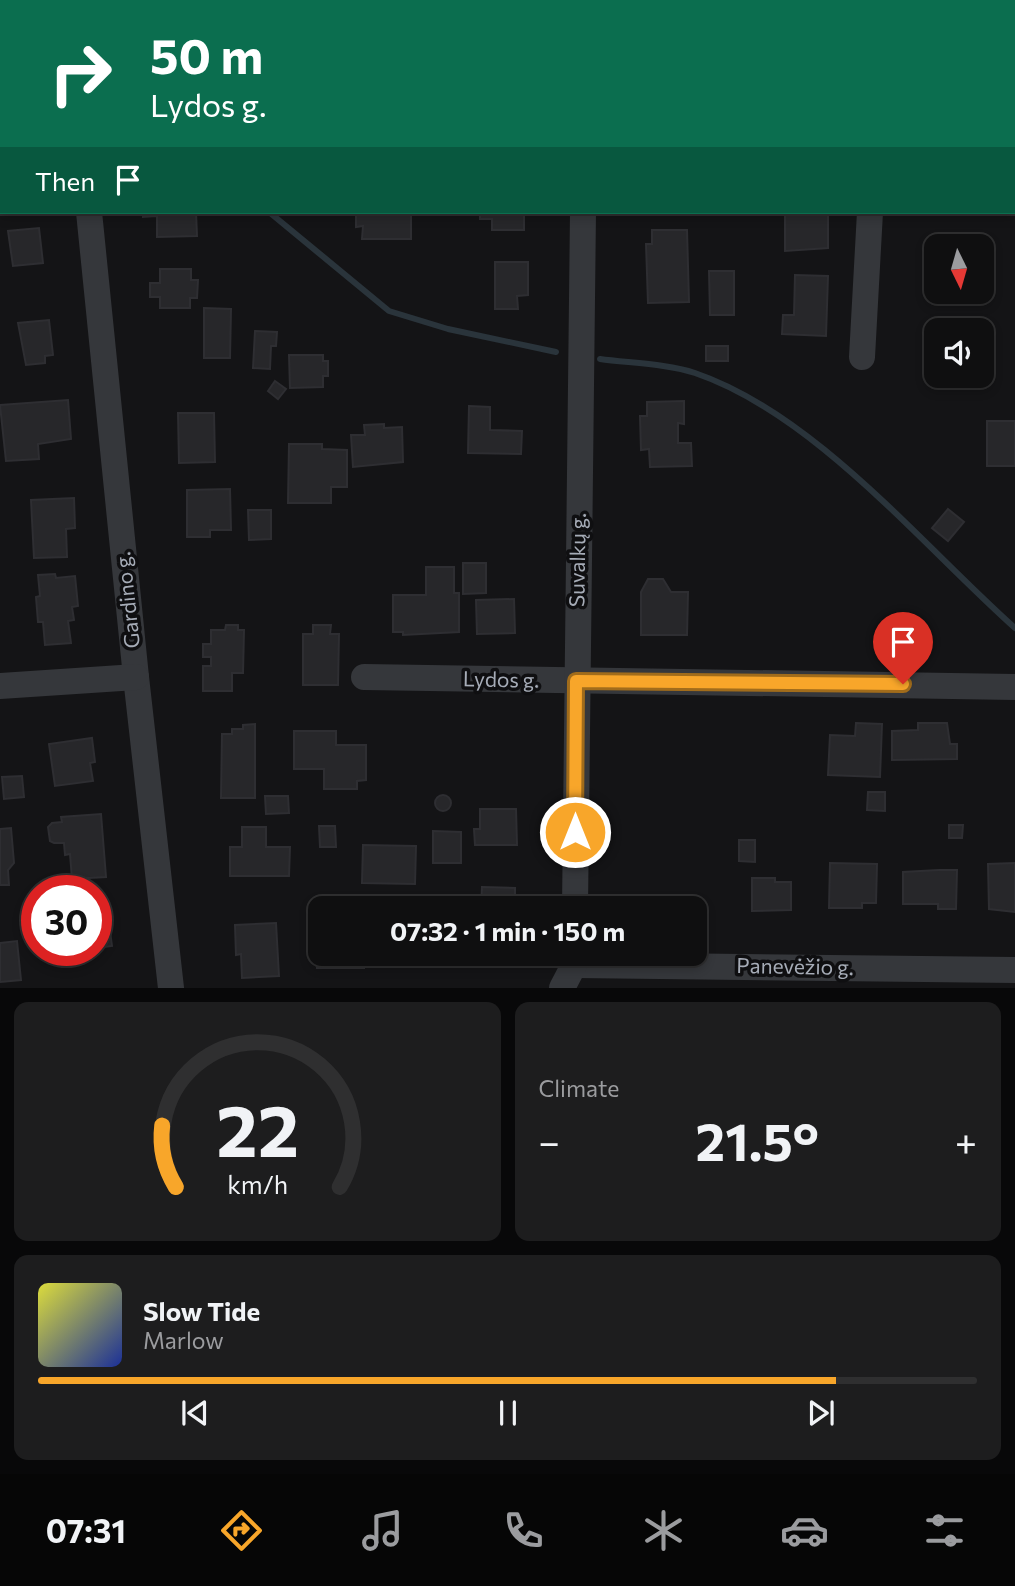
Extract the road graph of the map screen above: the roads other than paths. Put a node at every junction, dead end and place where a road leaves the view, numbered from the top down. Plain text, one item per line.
1 (89, 214) edge
2 (583, 214) edge
3 (870, 214) edge
4 (862, 357) dead end
5 (136, 677) junction
6 (364, 677) dead end
7 (576, 681) junction
8 (0, 686) edge
9 (1015, 687) edge
10 (575, 896) edge
11 (570, 969) edge
12 (1015, 970) edge
13 (171, 988) edge

1 - 5 street, Gardino g.
2 - 7 street, Suvalkų g.
3 - 4 street
5 - 8 street
5 - 13 street, Gardino g.
6 - 7 street, Lydos g.
7 - 9 street, Lydos g.
7 - 10 street, Suvalkų g.
11 - 12 street, Panevėžio g.

